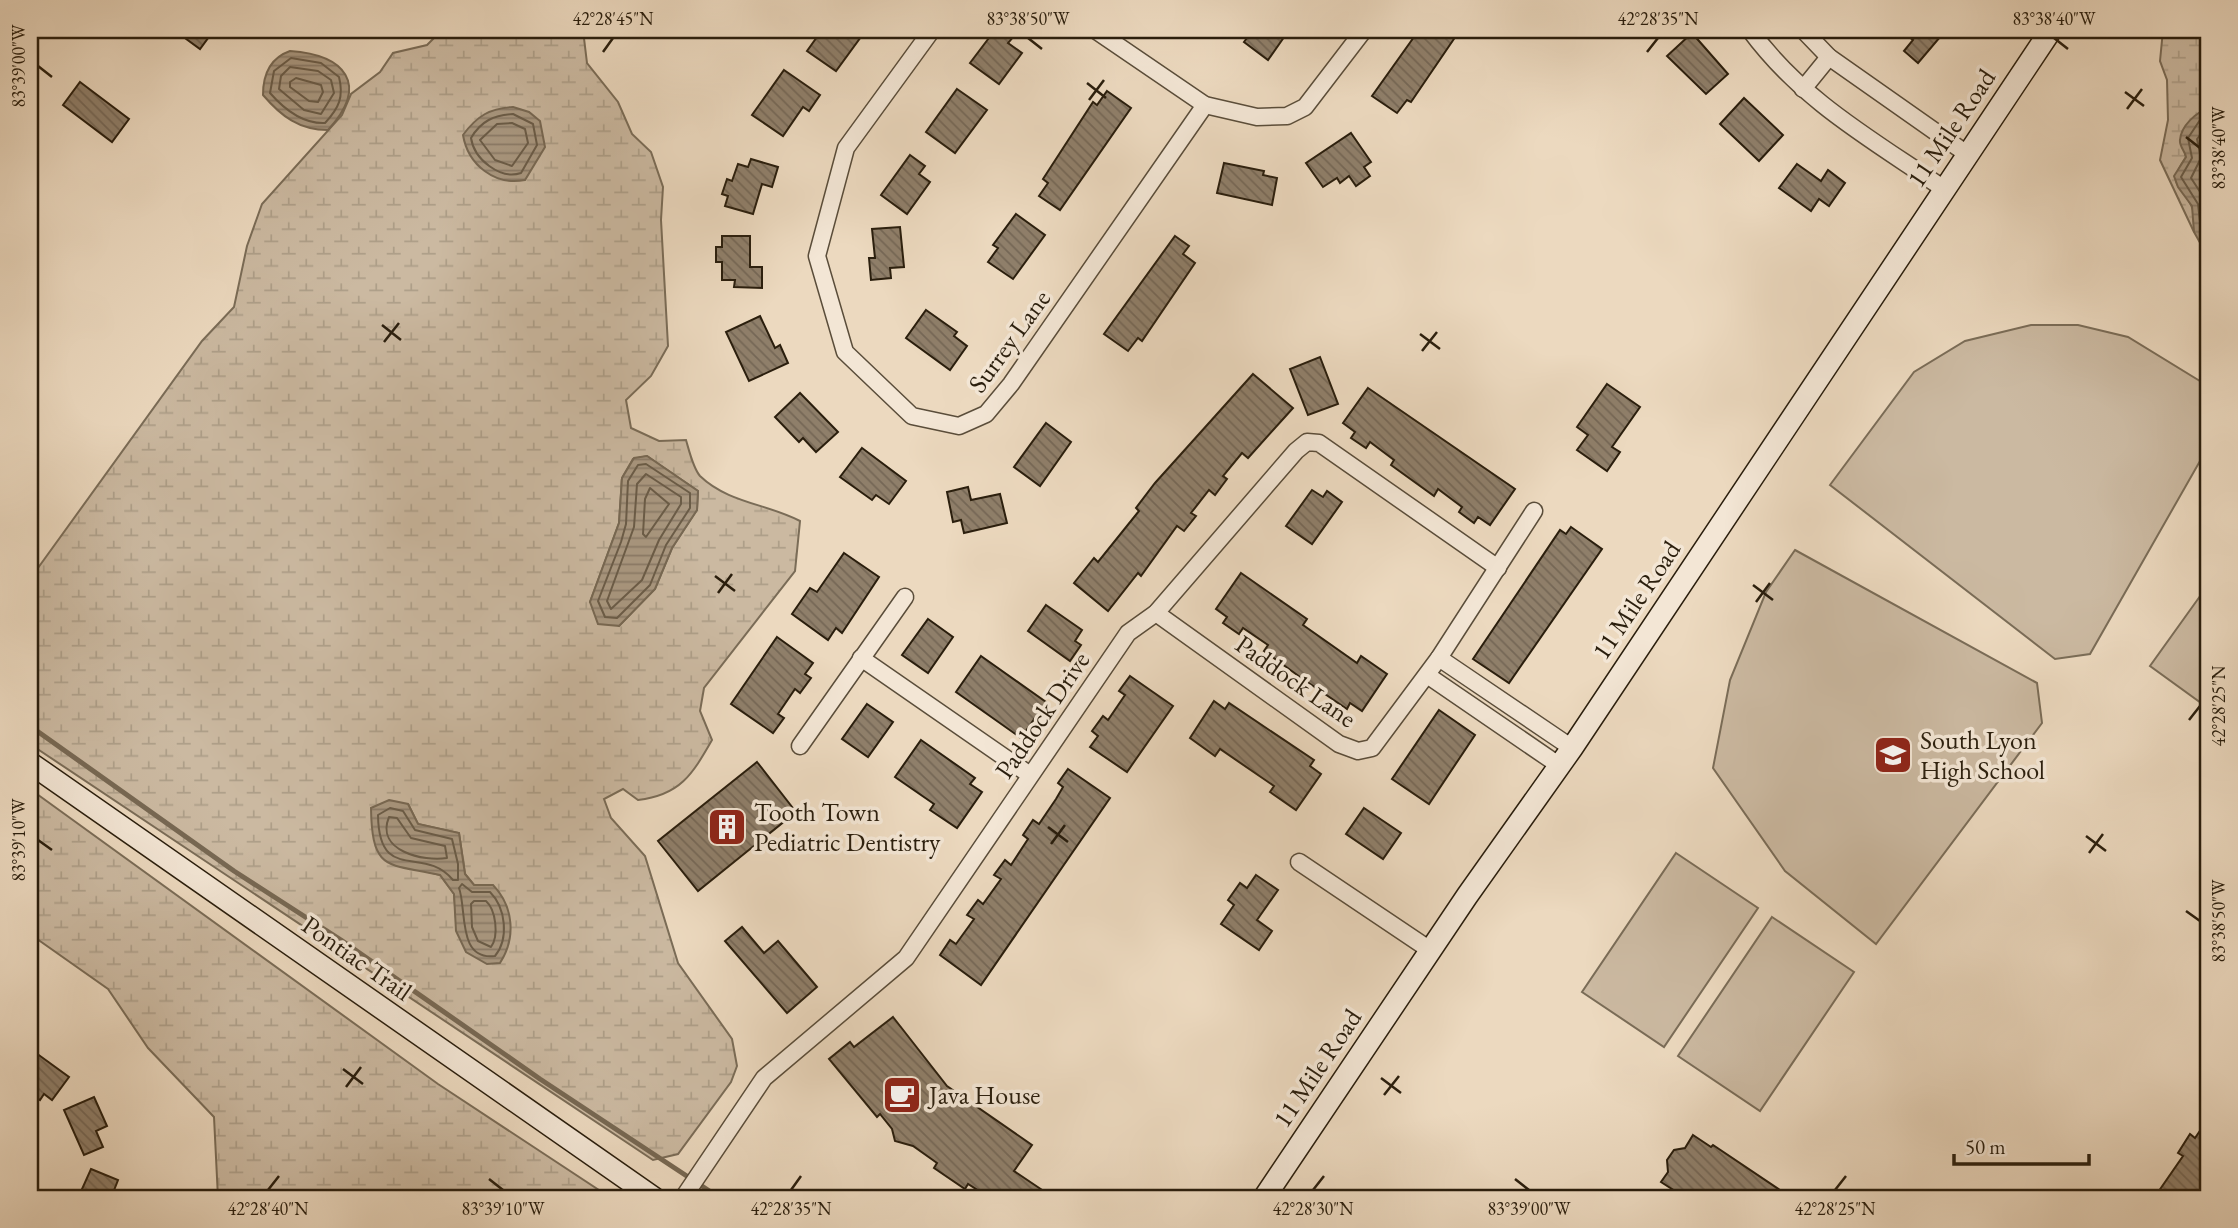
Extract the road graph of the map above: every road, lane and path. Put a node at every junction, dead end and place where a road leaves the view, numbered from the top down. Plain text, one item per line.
1 (932, 30) edge
2 (1095, 30) edge
3 (1364, 30) edge
4 (1750, 30) edge
5 (1803, 30) edge
6 (2051, 30) edge
7 (1829, 57) junction
8 (1803, 89) junction
9 (1205, 104) junction
10 (1967, 154) junction
11 (1944, 189) junction
12 (1534, 511) dead end
13 (1498, 568) junction
14 (905, 597) dead end
15 (1156, 613) junction
16 (1439, 658) junction
17 (861, 659) junction
18 (1427, 675) junction
19 (800, 746) dead end
20 (1572, 748) junction
21 (30, 763) edge
22 (1560, 766) junction
23 (1030, 775) junction
24 (1299, 862) dead end
25 (1430, 950) junction
26 (654, 1198) edge
27 (682, 1198) edge
28 (1264, 1198) edge

1 - 9 street, Surrey Lane
2 - 9 street
3 - 9 street
4 - 8 street
5 - 7 street
6 - 10 street, 11 Mile Road
7 - 8 street
7 - 10 street
8 - 11 street
10 - 11 street, 11 Mile Road
11 - 20 street, 11 Mile Road
12 - 13 street, Paddock Lane
13 - 15 street, Paddock Drive
13 - 16 street, Paddock Lane
14 - 17 street
15 - 18 street, Paddock Lane
15 - 23 street, Paddock Drive
16 - 18 street, Paddock Lane
16 - 20 street
17 - 19 street
17 - 23 street
18 - 22 street
20 - 22 street, 11 Mile Road
21 - 26 street, Pontiac Trail
22 - 25 street, 11 Mile Road
23 - 27 street, Paddock Drive
24 - 25 street
25 - 28 street, 11 Mile Road

